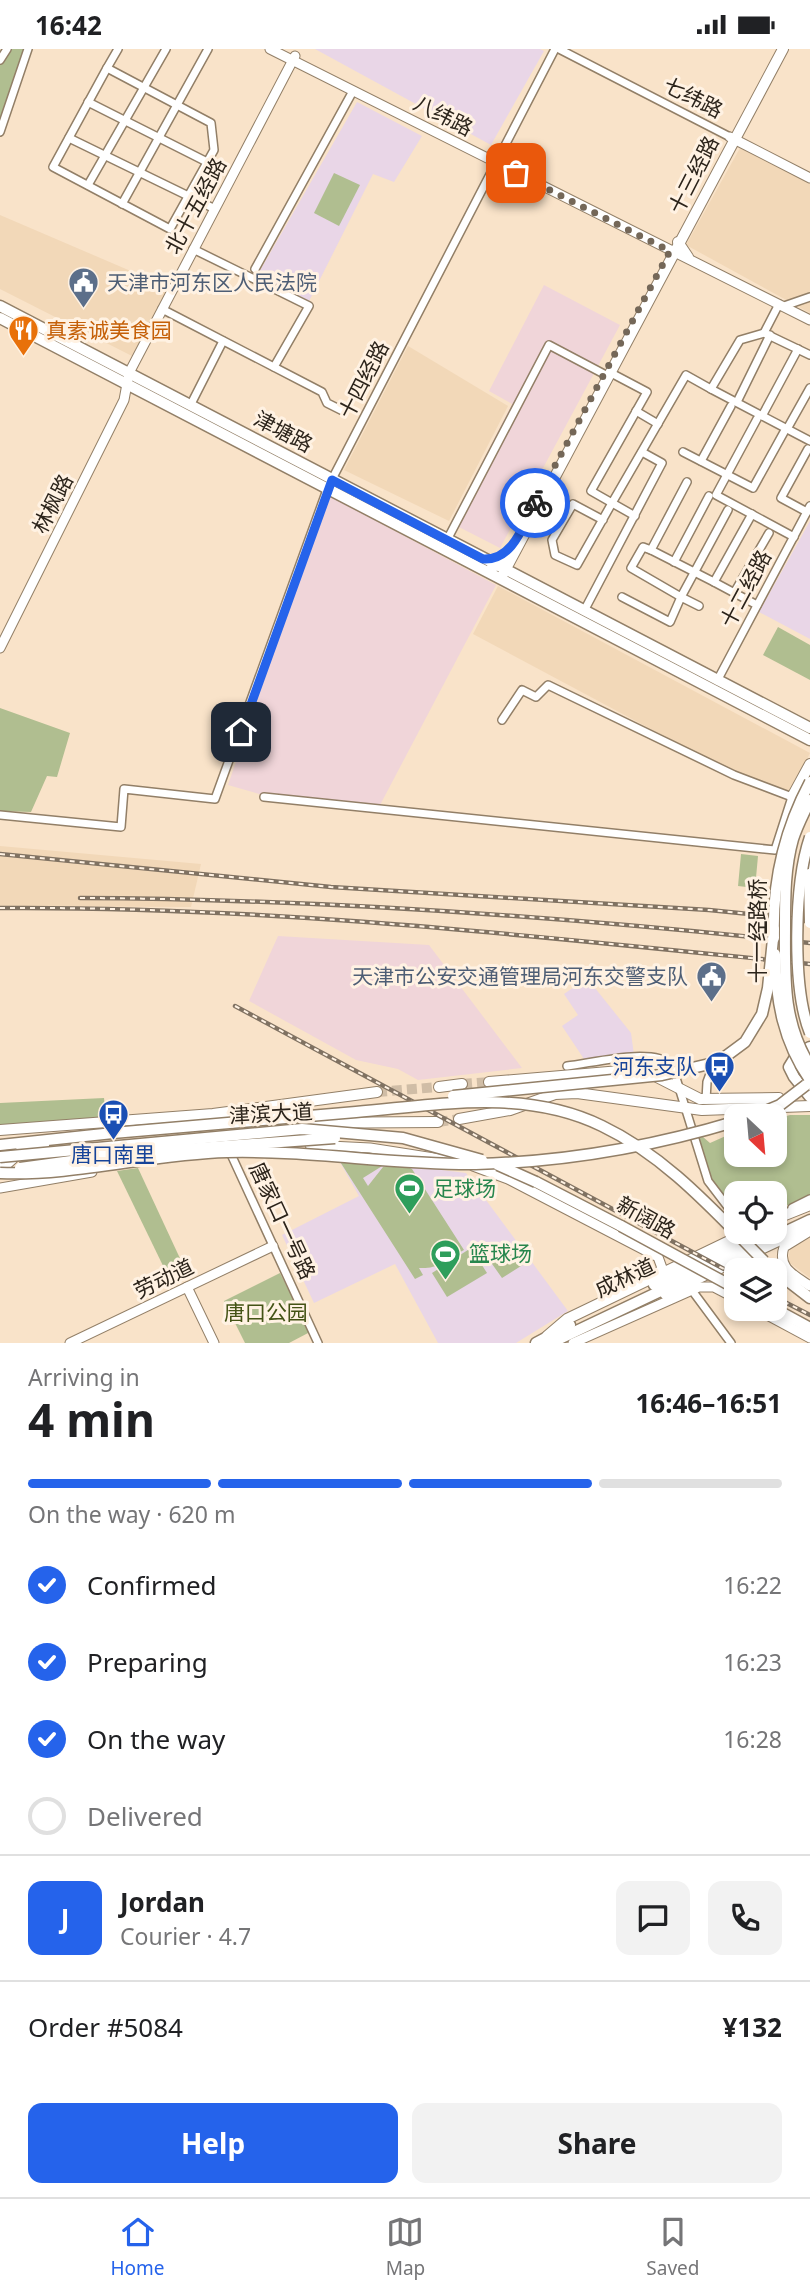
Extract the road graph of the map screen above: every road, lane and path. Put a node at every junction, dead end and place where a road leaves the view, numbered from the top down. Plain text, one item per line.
1 (7, 49) edge
2 (28, 49) edge
3 (118, 49) edge
4 (166, 49) edge
5 (208, 49) edge
6 (270, 49) edge
7 (282, 49) edge
8 (557, 49) edge
9 (776, 49) edge
10 (783, 49) edge
11 (294, 58) junction
12 (0, 60) edge
13 (107, 68) junction
14 (146, 88) junction
15 (353, 91) junction
16 (88, 102) junction
17 (177, 105) junction
18 (126, 122) junction
19 (0, 132) edge
20 (69, 138) junction
21 (732, 138) junction
22 (158, 139) junction
23 (107, 156) junction
24 (496, 160) junction
25 (207, 162) junction
26 (140, 172) junction
27 (810, 178) edge
28 (88, 185) junction
29 (189, 195) junction
30 (122, 204) junction
31 (215, 209) junction
32 (674, 248) junction
33 (193, 249) junction
34 (688, 257) junction
35 (669, 265) junction
36 (255, 269) dead end
37 (810, 297) edge
38 (782, 305) junction
39 (0, 306) edge
40 (162, 309) junction
41 (0, 318) edge
42 (810, 320) edge
43 (767, 334) junction
44 (223, 341) junction
45 (798, 349) junction
46 (810, 355) edge
47 (274, 367) junction
48 (608, 373) junction
49 (127, 378) junction
50 (810, 388) edge
51 (711, 389) junction
52 (734, 404) junction
53 (190, 406) junction
54 (344, 411) dead end
55 (636, 411) junction
56 (759, 417) junction
57 (658, 423) junction
58 (786, 431) junction
59 (809, 445) edge
60 (642, 452) junction
61 (683, 452) dead end
62 (701, 461) junction
63 (728, 475) junction
64 (687, 482) dead end
65 (330, 484) junction
66 (709, 496) dead end
67 (612, 503) junction
68 (808, 509) edge
69 (728, 510) dead end
70 (752, 515) junction
71 (635, 516) junction
72 (603, 520) junction
73 (769, 533) dead end
74 (794, 537) junction
75 (447, 540) junction
76 (513, 549) junction
77 (651, 550) junction
78 (674, 562) junction
79 (481, 563) junction
80 (500, 570) junction
81 (694, 572) junction
82 (714, 582) junction
83 (734, 593) junction
84 (622, 597) dead end
85 (681, 597) junction
86 (757, 605) junction
87 (699, 606) dead end
88 (584, 611) junction
89 (0, 648) edge
90 (715, 684) junction
91 (502, 720) dead end
92 (810, 728) edge
93 (810, 740) edge
94 (810, 764) edge
95 (810, 782) edge
96 (264, 797) dead end
97 (792, 797) junction
98 (810, 801) edge
99 (810, 812) edge
100 (0, 815) edge
101 (810, 837) edge
102 (810, 861) edge
103 (810, 923) edge
104 (774, 929) junction
105 (810, 1034) edge
106 (810, 1047) edge
107 (810, 1054) edge
108 (719, 1055) dead end
109 (568, 1066) dead end
110 (810, 1066) edge
111 (794, 1077) junction
112 (810, 1081) edge
113 (489, 1082) tunnel mouth
114 (462, 1084) tunnel mouth
115 (439, 1087) tunnel mouth
116 (377, 1092) tunnel mouth
117 (681, 1092) junction
118 (779, 1098) joint
119 (706, 1100) junction
120 (808, 1102) edge
121 (778, 1104) edge
122 (685, 1109) junction
123 (213, 1114) junction
124 (306, 1119) junction
125 (459, 1119) tunnel mouth
126 (438, 1122) tunnel mouth
127 (724, 1125) edge
128 (218, 1127) junction
129 (0, 1130) edge
130 (113, 1133) junction
131 (390, 1137) junction
132 (0, 1139) edge
133 (1, 1154) edge
134 (231, 1154) junction
135 (0, 1171) edge
136 (536, 1182) joint
137 (0, 1188) edge
138 (810, 1199) edge
139 (724, 1202) edge
140 (810, 1205) edge
141 (787, 1211) edge
142 (787, 1213) edge
143 (810, 1213) edge
144 (810, 1220) edge
145 (787, 1224) edge
146 (810, 1229) edge
147 (724, 1243) edge
148 (744, 1244) edge
149 (273, 1246) junction
150 (658, 1257) junction
151 (761, 1258) edge
152 (674, 1267) junction
153 (656, 1276) junction
154 (787, 1280) edge
155 (724, 1282) edge
156 (810, 1286) edge
157 (187, 1287) junction
158 (691, 1289) junction
159 (724, 1292) edge
160 (810, 1298) edge
161 (787, 1316) edge
162 (778, 1321) edge
163 (810, 1328) edge
164 (810, 1338) edge
165 (544, 1341) edge
166 (70, 1343) edge
167 (215, 1343) edge
168 (318, 1343) edge
169 (558, 1343) edge
170 (573, 1343) edge
171 (731, 1343) edge

1 - 12 street
2 - 19 street
3 - 13 street
4 - 14 street
5 - 17 street
6 - 11 street, 八纬路
7 - 11 street, 八纬路
8 - 21 street, 七纬路
8 - 24 street, 十四经路
9 - 21 main road, 十三经路
10 - 21 main road, 十三经路
11 - 15 street, 八纬路
11 - 24 street, 八纬路
11 - 31 street, 北十五经路
13 - 14 street
13 - 16 street
14 - 17 street
14 - 18 street
15 - 24 street, 八纬路
15 - 36 street
16 - 18 street
16 - 20 street
17 - 22 street
17 - 25 street
18 - 22 street
18 - 23 street
20 - 23 street
20 - 28 street
21 - 27 street, 七纬路
21 - 32 main road, 十三经路
21 - 32 main road, 十三经路
22 - 25 street
22 - 26 street
23 - 26 street
23 - 28 street
24 - 32 street, 八纬路
24 - 65 street, 十四经路
25 - 29 street
26 - 29 street
26 - 30 street
28 - 30 street
29 - 30 street
29 - 31 street
31 - 33 street, 北十五经路
32 - 34 main road
32 - 35 main road, 十三经路
32 - 48 main road, 十三经路
33 - 40 street, 北十五经路
33 - 47 street
34 - 35 main road
34 - 38 street
35 - 48 main road, 十三经路
37 - 38 street
38 - 42 street
38 - 43 street
39 - 49 main road, 津塘路
40 - 44 street
40 - 49 street, 北十五经路
41 - 49 main road, 津塘路
43 - 45 street
43 - 51 street
43 - 52 street
44 - 47 street
44 - 53 street
45 - 46 street
45 - 56 street
47 - 54 street
48 - 55 street
48 - 75 street
48 - 76 main road, 十三经路
49 - 53 main road, 津塘路
49 - 65 main road, 津塘路
49 - 89 street, 林枫路
50 - 58 street
51 - 52 street
51 - 57 street
52 - 56 street
52 - 62 street
53 - 65 main road, 津塘路
55 - 57 street
55 - 67 street
56 - 58 street
56 - 63 street
57 - 60 street
58 - 59 street
58 - 63 street
59 - 68 street
60 - 67 street
60 - 71 street
61 - 62 street
62 - 63 street
63 - 70 street
64 - 77 street
65 - 75 main road, 津塘路
65 - 79 main road, 津塘路
65 - 100 street, 十四经路
66 - 78 street
67 - 71 street
67 - 72 street
68 - 74 street, 十二经路
69 - 81 street
70 - 74 street
70 - 82 street
71 - 88 street
72 - 72 street
73 - 83 street
74 - 86 street, 十二经路
75 - 79 main road, 津塘路
76 - 79 main road
76 - 80 main road
77 - 78 street
77 - 85 street
78 - 81 street
79 - 80 main road, 津塘路
80 - 88 main road, 津塘路
80 - 90 main road, 津塘路
81 - 82 street
81 - 85 street
82 - 83 street
83 - 86 street
84 - 85 street
85 - 87 street
86 - 90 street, 十二经路
88 - 90 main road, 津塘路
90 - 92 main road, 津塘路
90 - 93 main road, 津塘路
91 - 97 street
94 - 97 main road
95 - 104 main road, 十一经路桥, bridge
96 - 97 street
97 - 98 main road
98 - 110 main road, 十一经路桥, bridge
99 - 107 main road, 十一经路桥, bridge
101 - 105 main road, bridge
102 - 103 main road, bridge
104 - 112 main road, 十一经路桥, bridge
104 - 124 main road, bridge
106 - 111 main road
108 - 119 street
109 - 117 street
111 - 118 main road
111 - 120 main road
112 - 121 main road, bridge
113 - 117 main road
114 - 115 main road
116 - 123 main road
117 - 119 main road
117 - 122 street
118 - 119 main road
120 - 122 main road
122 - 125 main road
122 - 139 street
123 - 128 street, 唐家口一号路
123 - 129 main road
124 - 126 main road, 津滨大道
124 - 128 main road
124 - 130 main road, 津滨大道, bridge
124 - 151 main road, bridge
127 - 135 main road, bridge
128 - 134 street, 唐家口一号路
128 - 135 main road
130 - 132 main road
130 - 133 main road, 津滨大道
131 - 133 main road, 津滨大道, bridge
131 - 135 main road, bridge
131 - 136 main road, 津滨大道, bridge
134 - 137 street
134 - 149 street, 唐家口一号路
134 - 150 street
136 - 155 main road, 新阔路, bridge
138 - 141 street
140 - 142 main road
143 - 145 main road
144 - 165 main road, 成林道
146 - 156 street
146 - 169 main road
147 - 152 main road
148 - 165 main road, 成林道
149 - 157 street, 劳动道
149 - 168 street, 唐家口一号路
150 - 152 street
150 - 153 street
152 - 153 main road
153 - 165 main road
154 - 160 main road
157 - 166 street, 劳动道
157 - 167 street
158 - 159 street
158 - 170 street
158 - 171 street
161 - 163 main road
162 - 164 street

